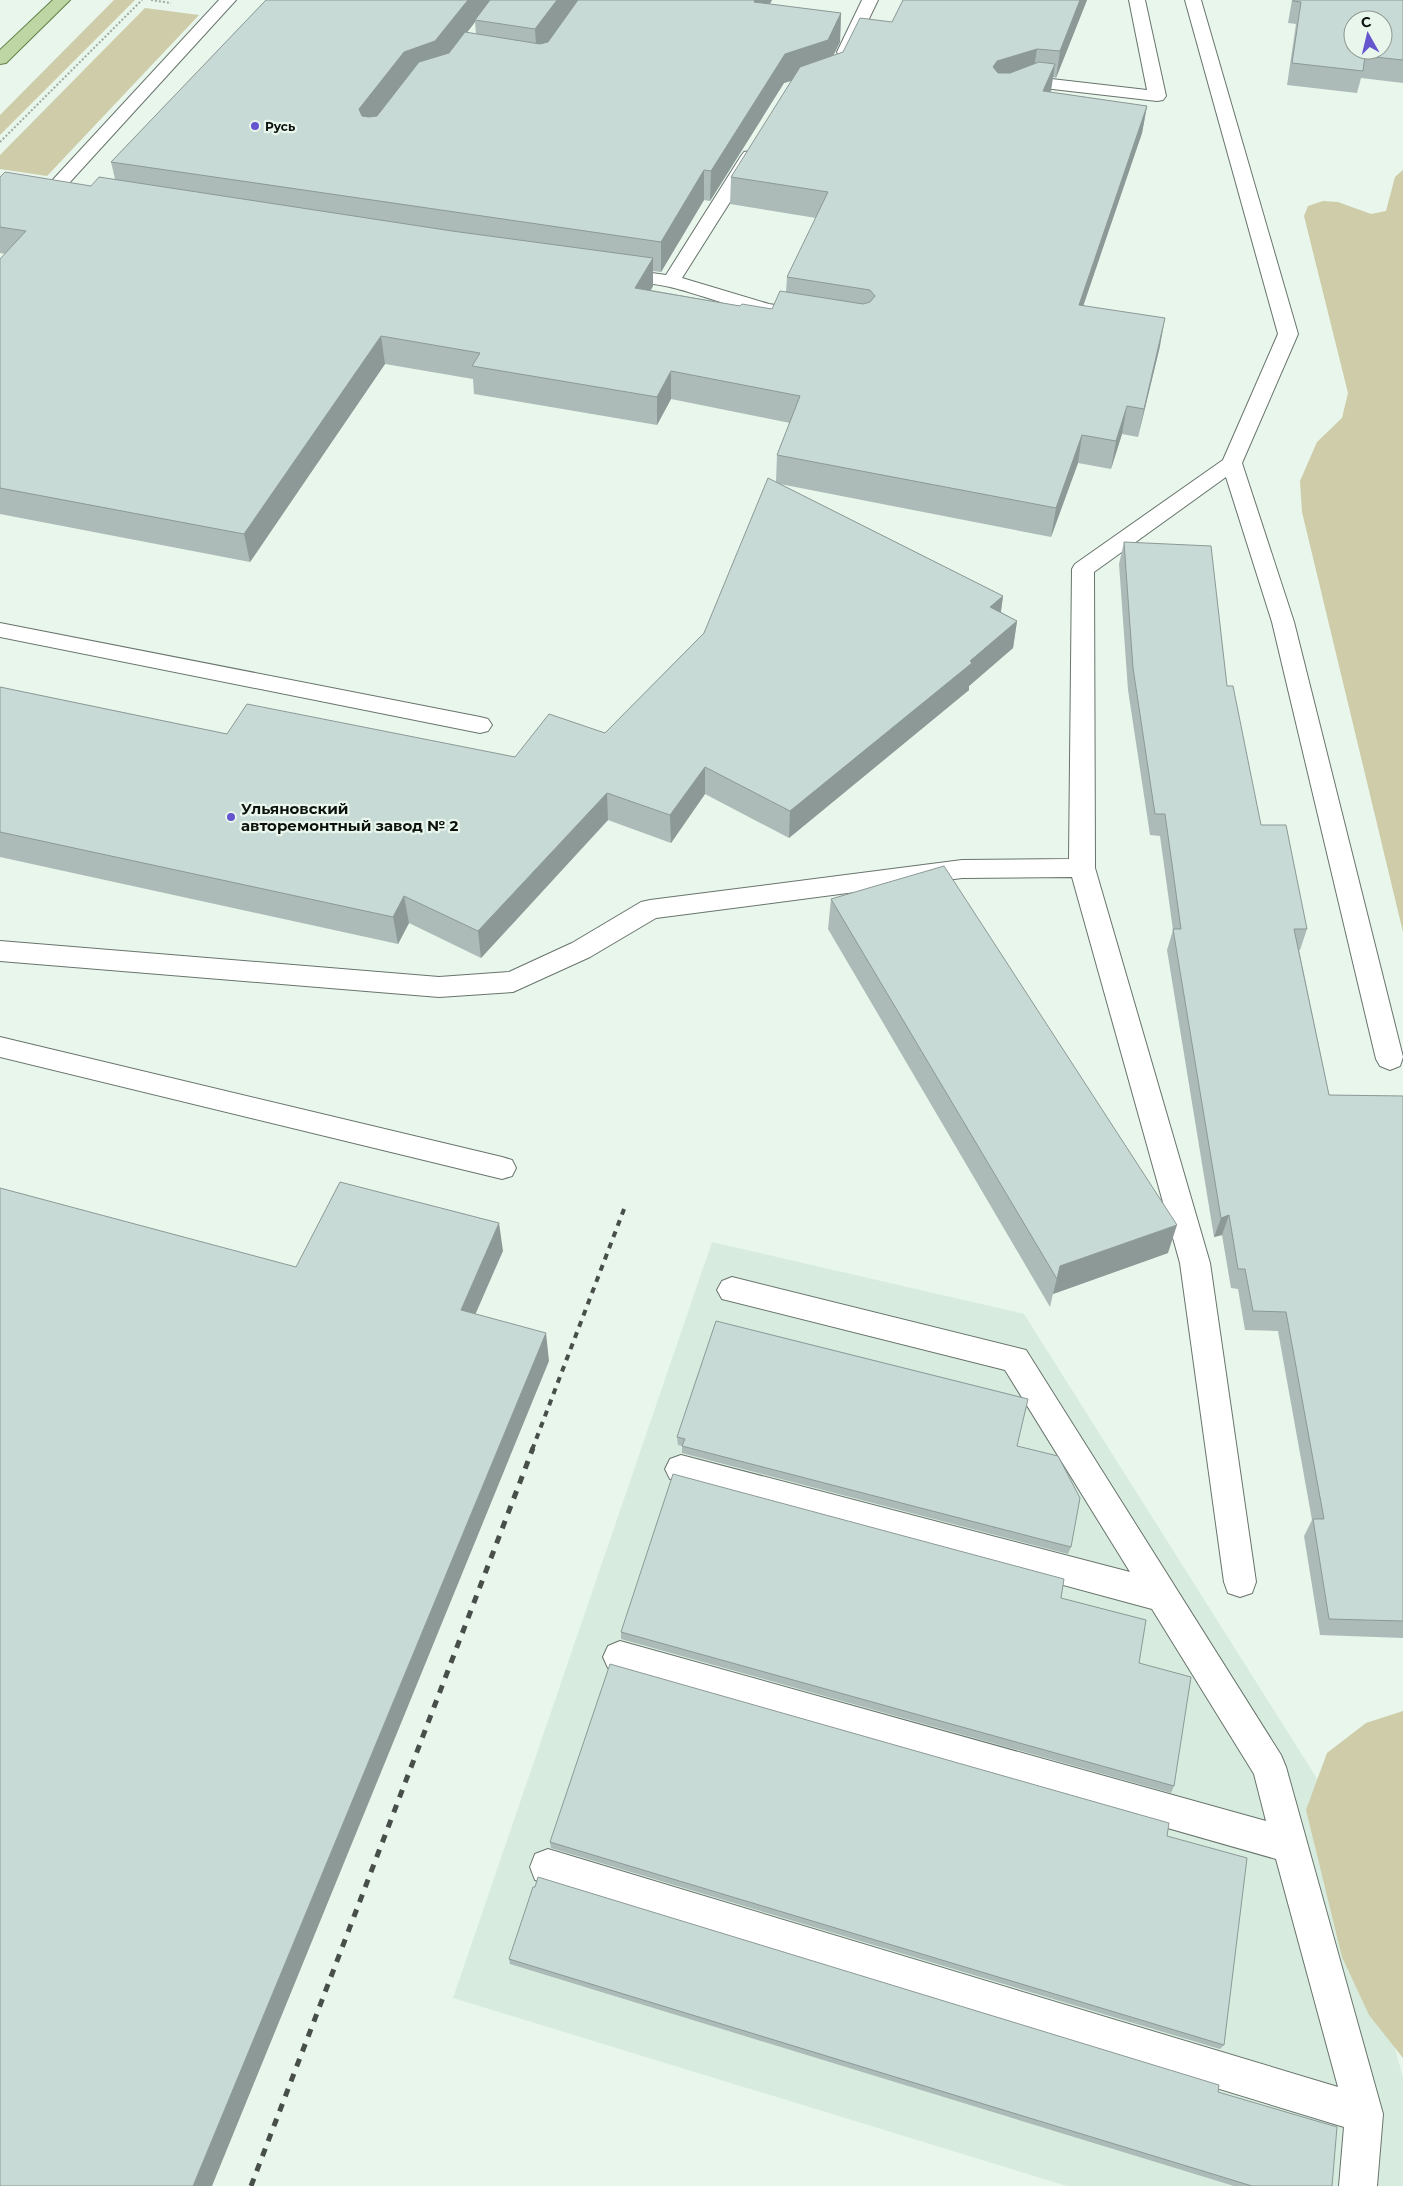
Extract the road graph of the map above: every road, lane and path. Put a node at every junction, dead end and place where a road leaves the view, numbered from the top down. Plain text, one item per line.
1 (62, 0) edge
2 (142, 0) edge
3 (228, 0) edge
4 (870, 0) edge
5 (1136, 0) edge
6 (1193, 0) edge
7 (0, 59) edge
8 (839, 64) edge
9 (1001, 94) edge
10 (761, 138) edge
11 (0, 142) edge
12 (73, 192) edge
13 (602, 272) edge
14 (671, 282) junction
15 (814, 316) edge
16 (1232, 463) junction
17 (0, 630) edge
18 (480, 725) dead end
19 (1082, 868) junction
20 (0, 951) edge
21 (0, 1047) edge
22 (1390, 1060) dead end
23 (502, 1168) dead end
24 (732, 1290) dead end
25 (680, 1469) dead end
26 (1240, 1582) dead end
27 (1162, 1596) junction
28 (620, 1657) dead end
29 (1290, 1845) junction
30 (548, 1867) dead end
31 (1364, 2114) junction
32 (1358, 2186) edge

1 - 7 main road
2 - 11 path
3 - 12 lane
4 - 8 lane
5 - 9 lane
6 - 16 lane
10 - 14 lane
13 - 14 lane
14 - 15 lane
16 - 19 lane
16 - 22 lane
17 - 18 lane
19 - 20 lane
19 - 26 lane
21 - 23 lane
24 - 27 lane
25 - 27 lane
27 - 29 lane
28 - 29 lane
29 - 31 lane
30 - 31 lane
31 - 32 lane

